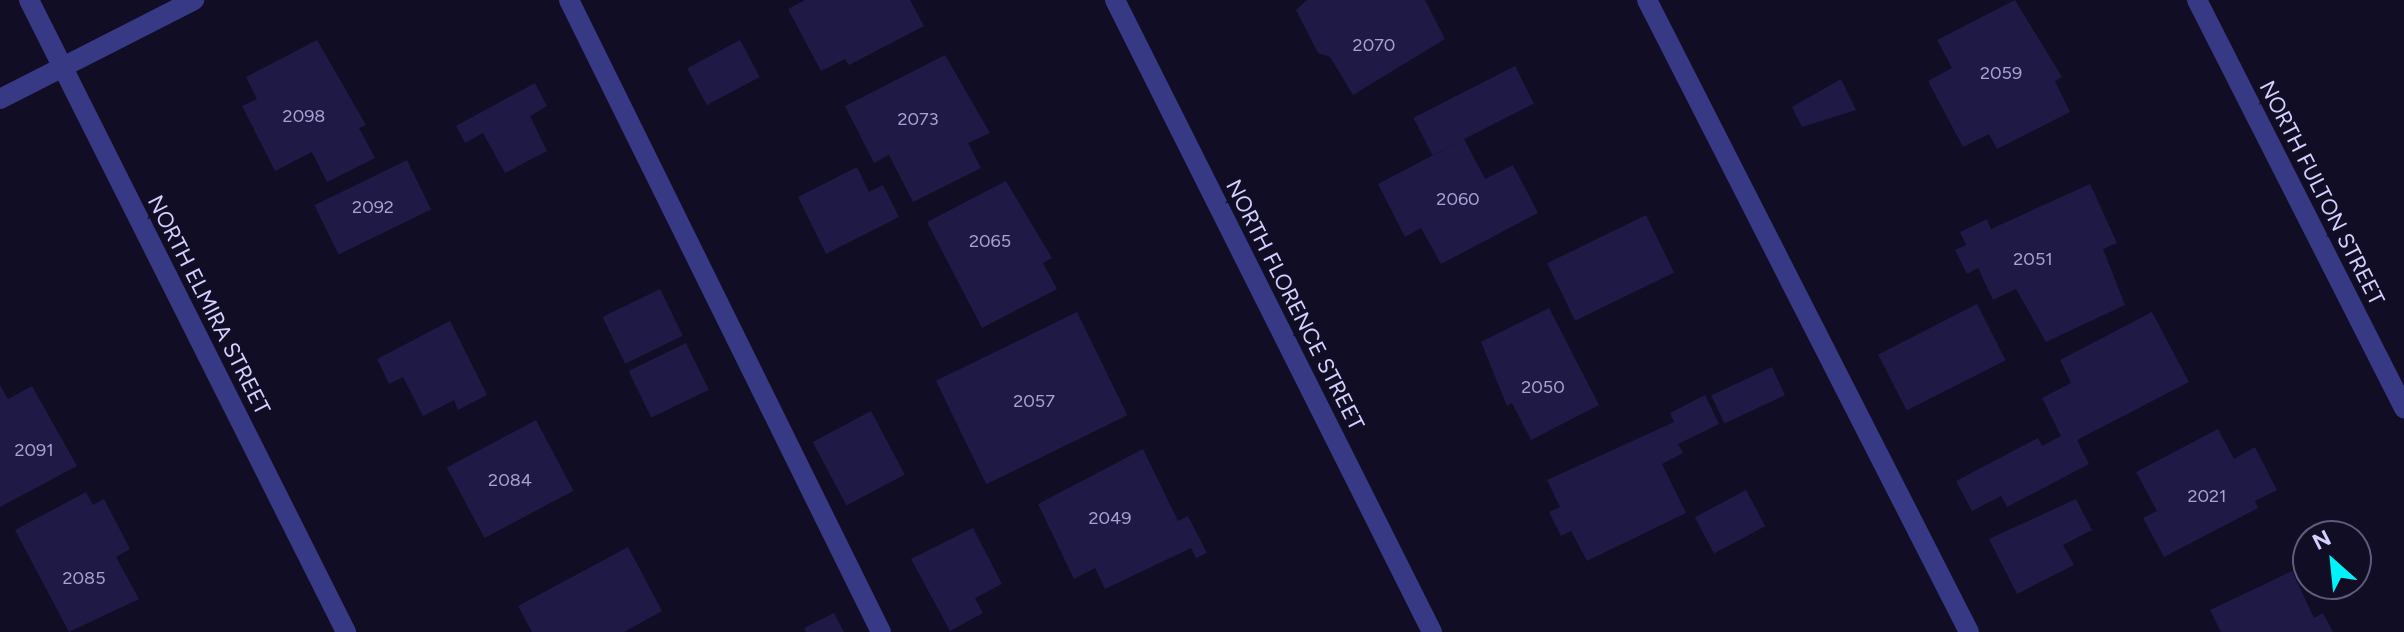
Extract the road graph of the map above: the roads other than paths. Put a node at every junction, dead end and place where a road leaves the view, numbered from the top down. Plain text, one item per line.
1 (29, 0) edge
2 (194, 0) edge
3 (569, 0) edge
4 (1115, 0) edge
5 (1647, 0) edge
6 (2197, 0) edge
7 (63, 67) junction
8 (0, 99) edge
9 (2404, 408) edge
10 (346, 632) edge
11 (881, 632) edge
12 (1432, 632) edge
13 (1969, 632) edge

1 - 7 street, NORTH ELMIRA STREET
2 - 7 street
3 - 11 street
4 - 12 street, NORTH FLORENCE STREET
5 - 13 street
6 - 9 street, NORTH FULTON STREET
7 - 8 street
7 - 10 street, NORTH ELMIRA STREET

